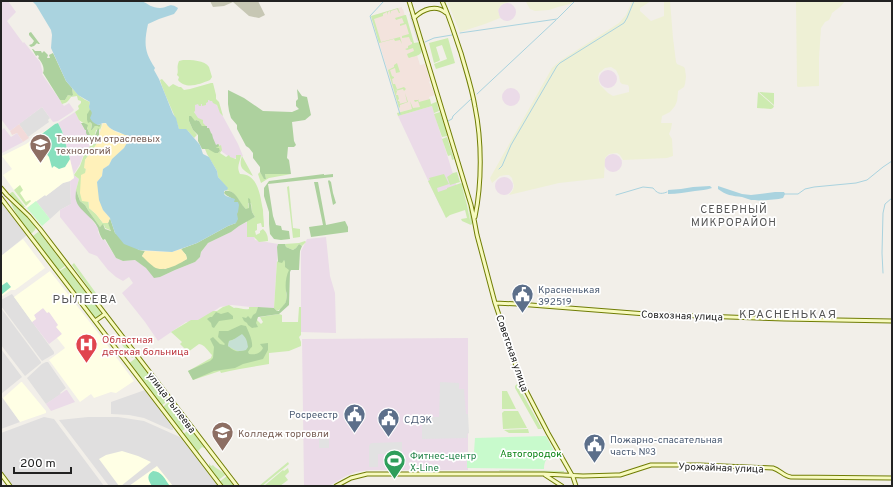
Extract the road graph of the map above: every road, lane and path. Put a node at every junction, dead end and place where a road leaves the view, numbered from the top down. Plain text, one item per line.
1 (409, 1) edge
2 (442, 1) edge
3 (448, 14) junction
4 (414, 18) junction
5 (1, 188) edge
6 (1, 198) edge
7 (474, 219) junction
8 (495, 304) junction
9 (105, 314) junction
10 (95, 321) junction
11 (892, 322) edge
12 (1, 474) edge
13 (544, 474) junction
14 (572, 475) junction
15 (892, 478) edge
16 (10, 486) edge
17 (221, 486) edge
18 (237, 486) edge
19 (336, 486) edge
20 (562, 486) edge
21 (576, 486) edge

1 - 4 main road
2 - 3 main road
3 - 4 main road
3 - 7 main road
4 - 7 main road
5 - 9 main road, улица Рылеева
6 - 10 main road, улица Рылеева
7 - 8 main road, Советская улица
8 - 11 main road, Совхозная улица
8 - 14 main road, Советская улица
9 - 10 main road
9 - 18 main road, улица Рылеева
10 - 17 main road, улица Рылеева
12 - 16 main road
13 - 14 main road, Урожайная улица
13 - 19 main road, Урожайная улица
13 - 20 main road
14 - 15 main road, Урожайная улица
14 - 21 main road, Советская улица

